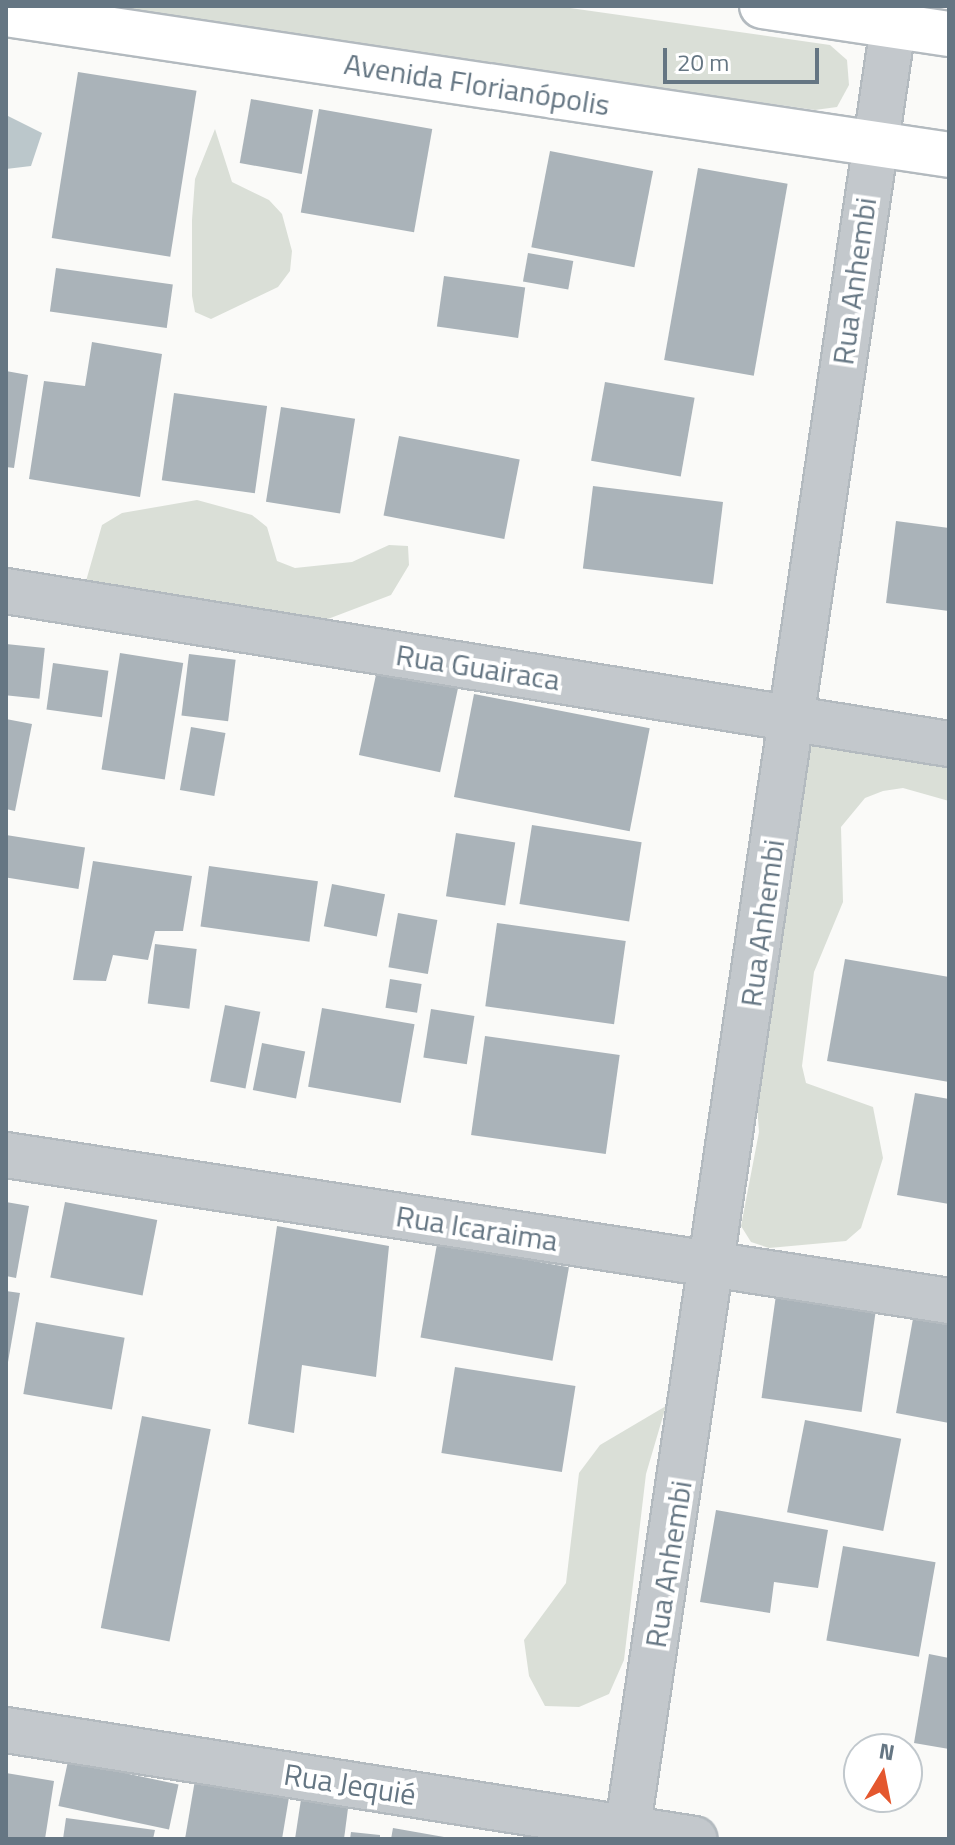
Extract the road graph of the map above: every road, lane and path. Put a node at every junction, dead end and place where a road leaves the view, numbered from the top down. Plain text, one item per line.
1 (762, 6) edge
2 (6, 14) edge
3 (894, 16) edge
4 (949, 34) edge
5 (874, 143) junction
6 (949, 155) edge
7 (6, 591) edge
8 (792, 718) junction
9 (949, 744) edge
10 (6, 1155) edge
11 (713, 1265) junction
12 (949, 1301) edge
13 (6, 1730) edge
14 (627, 1833) edge
15 (694, 1839) edge

1 - 3 street
2 - 5 street, Avenida Florianópolis
3 - 4 street
3 - 5 street, Rua Anhembi
5 - 6 street, Avenida Florianópolis
5 - 8 street, Rua Anhembi
7 - 8 street, Rua Guairaca
8 - 9 street, Rua Guairaca
8 - 11 street, Rua Anhembi
10 - 11 street, Rua Icaraima
11 - 12 street, Rua Icaraima
11 - 14 street, Rua Anhembi
13 - 14 street, Rua Jequié
14 - 15 street, Rua Jequié

